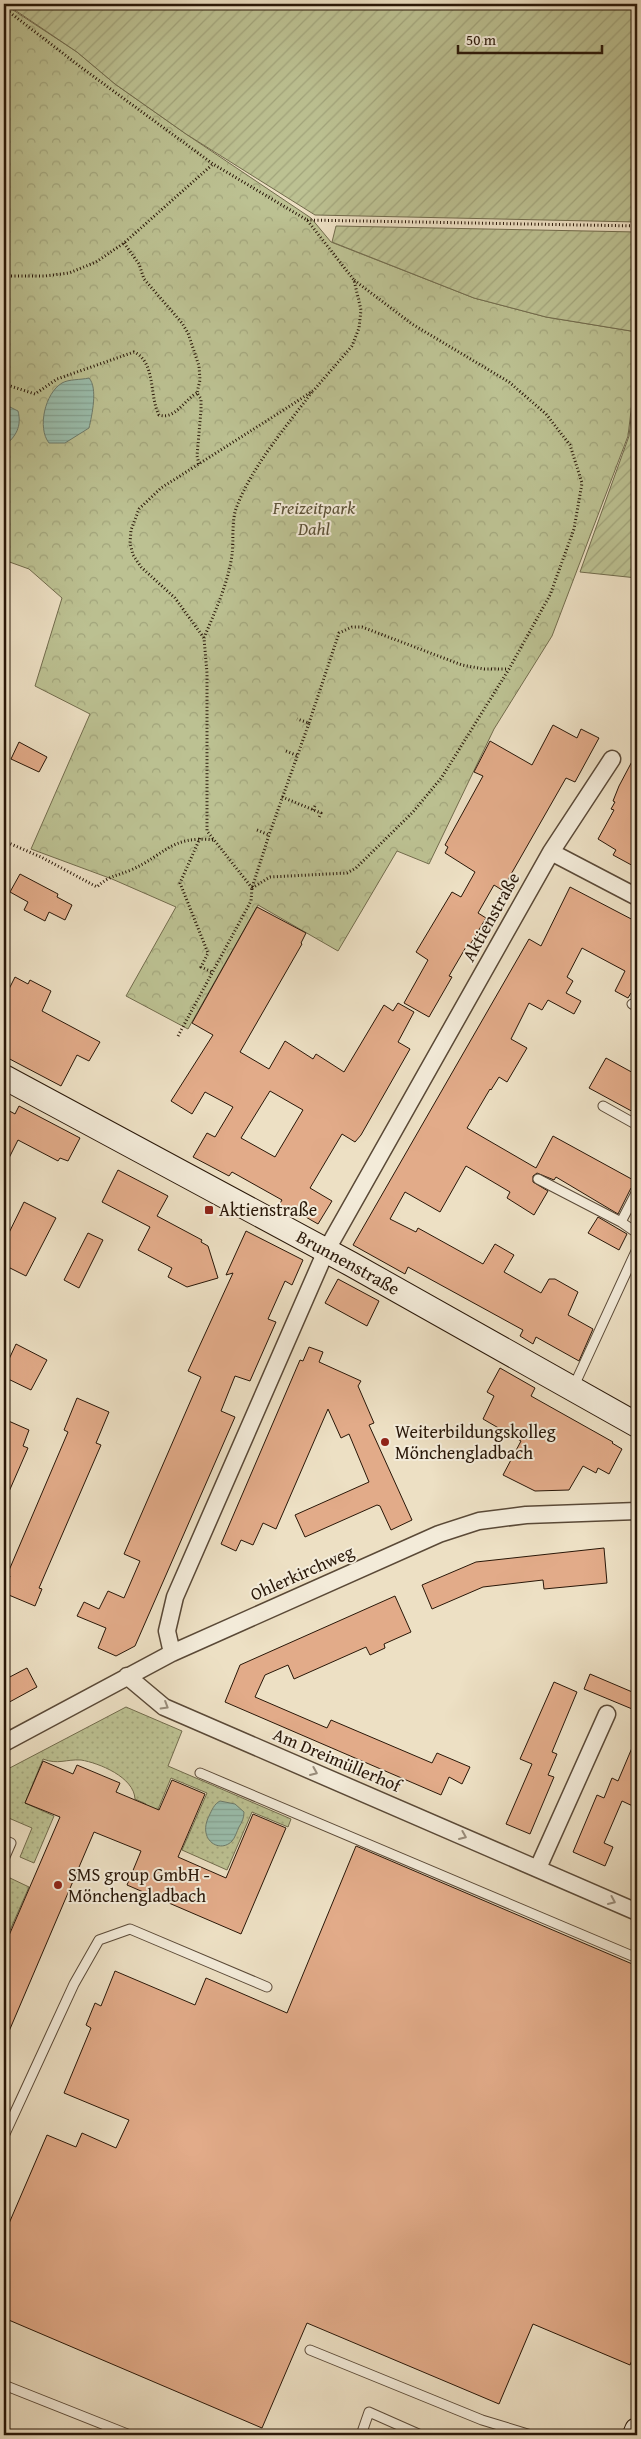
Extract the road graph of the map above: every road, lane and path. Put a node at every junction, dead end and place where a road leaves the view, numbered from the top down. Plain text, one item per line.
1 (4, 8) edge
2 (213, 164) junction
3 (307, 220) junction
4 (637, 226) edge
5 (124, 243) junction
6 (4, 276) edge
7 (354, 280) junction
8 (4, 384) edge
9 (314, 390) junction
10 (198, 393) junction
11 (199, 464) junction
12 (204, 638) junction
13 (509, 670) junction
14 (297, 719) dead end
15 (309, 724) junction
16 (286, 751) dead end
17 (298, 756) junction
18 (612, 759) dead end
19 (282, 797) junction
20 (316, 804) dead end
21 (313, 810) junction
22 (320, 818) dead end
23 (257, 830) dead end
24 (269, 835) junction
25 (200, 838) junction
26 (214, 840) junction
27 (4, 841) edge
28 (551, 852) junction
29 (252, 888) junction
30 (637, 897) edge
31 (212, 972) junction
32 (178, 1036) dead end
33 (4, 1077) edge
34 (603, 1106) dead end
35 (637, 1125) edge
36 (538, 1179) dead end
37 (637, 1191) edge
38 (621, 1222) junction
39 (637, 1233) edge
40 (637, 1249) edge
41 (326, 1251) junction
42 (573, 1388) junction
43 (637, 1425) edge
44 (637, 1511) edge
45 (172, 1653) junction
46 (127, 1676) junction
47 (607, 1714) dead end
48 (4, 1743) edge
49 (200, 1773) dead end
50 (4, 1840) edge
51 (4, 1859) edge
52 (538, 1868) junction
53 (637, 1912) edge
54 (637, 1958) edge
55 (267, 1987) dead end
56 (4, 2136) edge
57 (310, 2350) dead end
58 (4, 2385) edge
59 (130, 2435) edge
60 (361, 2435) edge
61 (421, 2435) edge
62 (531, 2435) edge

1 - 2 path
2 - 3 path
2 - 5 path
3 - 4 path
3 - 7 path
5 - 6 path
5 - 10 path
7 - 9 path
7 - 13 path
8 - 10 path
9 - 11 path
9 - 12 path
10 - 11 path
11 - 12 path
12 - 26 path
13 - 15 path
13 - 29 path
14 - 15 path
15 - 17 path
16 - 17 path
17 - 19 path
18 - 28 street, Aktienstraße
19 - 21 path
19 - 24 path
20 - 21 path
21 - 22 path
23 - 24 path
24 - 29 path
25 - 26 path
25 - 27 path
25 - 31 path
26 - 29 path
28 - 30 street
28 - 41 street, Aktienstraße
29 - 31 path
31 - 32 path
33 - 41 street, Brunnenstraße
34 - 35 lane
36 - 38 lane
37 - 38 lane
38 - 39 lane
40 - 42 lane
41 - 42 street, Brunnenstraße
41 - 45 street, Aktienstraße
42 - 43 street, Brunnenstraße
44 - 45 street, Ohlerkirchweg
45 - 46 street, Ohlerkirchweg
46 - 48 street, Ohlerkirchweg
46 -> 52 street, Am Dreimüllerhof
47 - 52 street
49 - 54 lane
50 - 51 lane
52 -> 53 street, Am Dreimüllerhof
55 - 56 lane
57 - 62 lane
58 - 59 lane
60 - 61 lane

